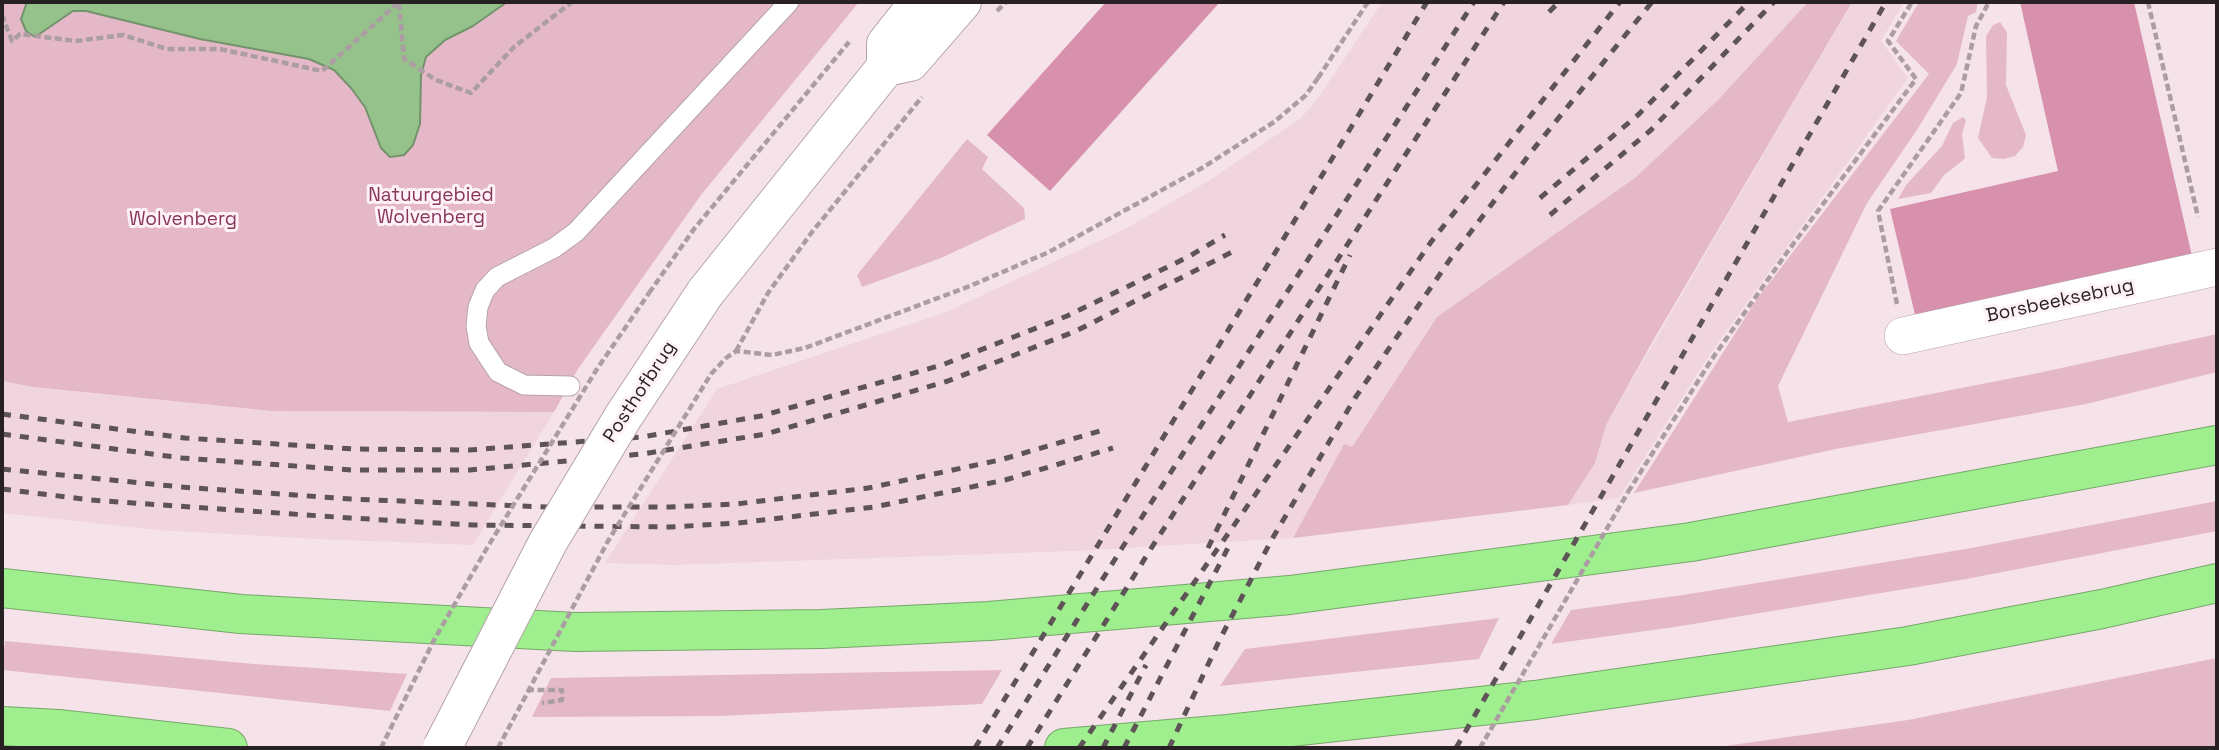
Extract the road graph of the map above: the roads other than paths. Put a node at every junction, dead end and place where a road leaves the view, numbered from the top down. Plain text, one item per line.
1 (789, 2) edge
2 (919, 2) edge
3 (978, 9) edge
4 (886, 67) junction
5 (2217, 267) edge
6 (1903, 336) road end
7 (570, 386) dead end
8 (2217, 444) edge
9 (2217, 583) edge
10 (2, 588) edge
11 (2, 726) edge
12 (228, 748) edge
13 (442, 748) edge
14 (1063, 748) edge

1 - 7 lane
2 - 4 street, Posthofbrug
3 - 4 street, Posthofbrug
4 - 13 street, Posthofbrug, bridge
5 - 6 street, Borsbeeksebrug
8 - 10 highway
9 - 14 highway
11 - 12 highway

